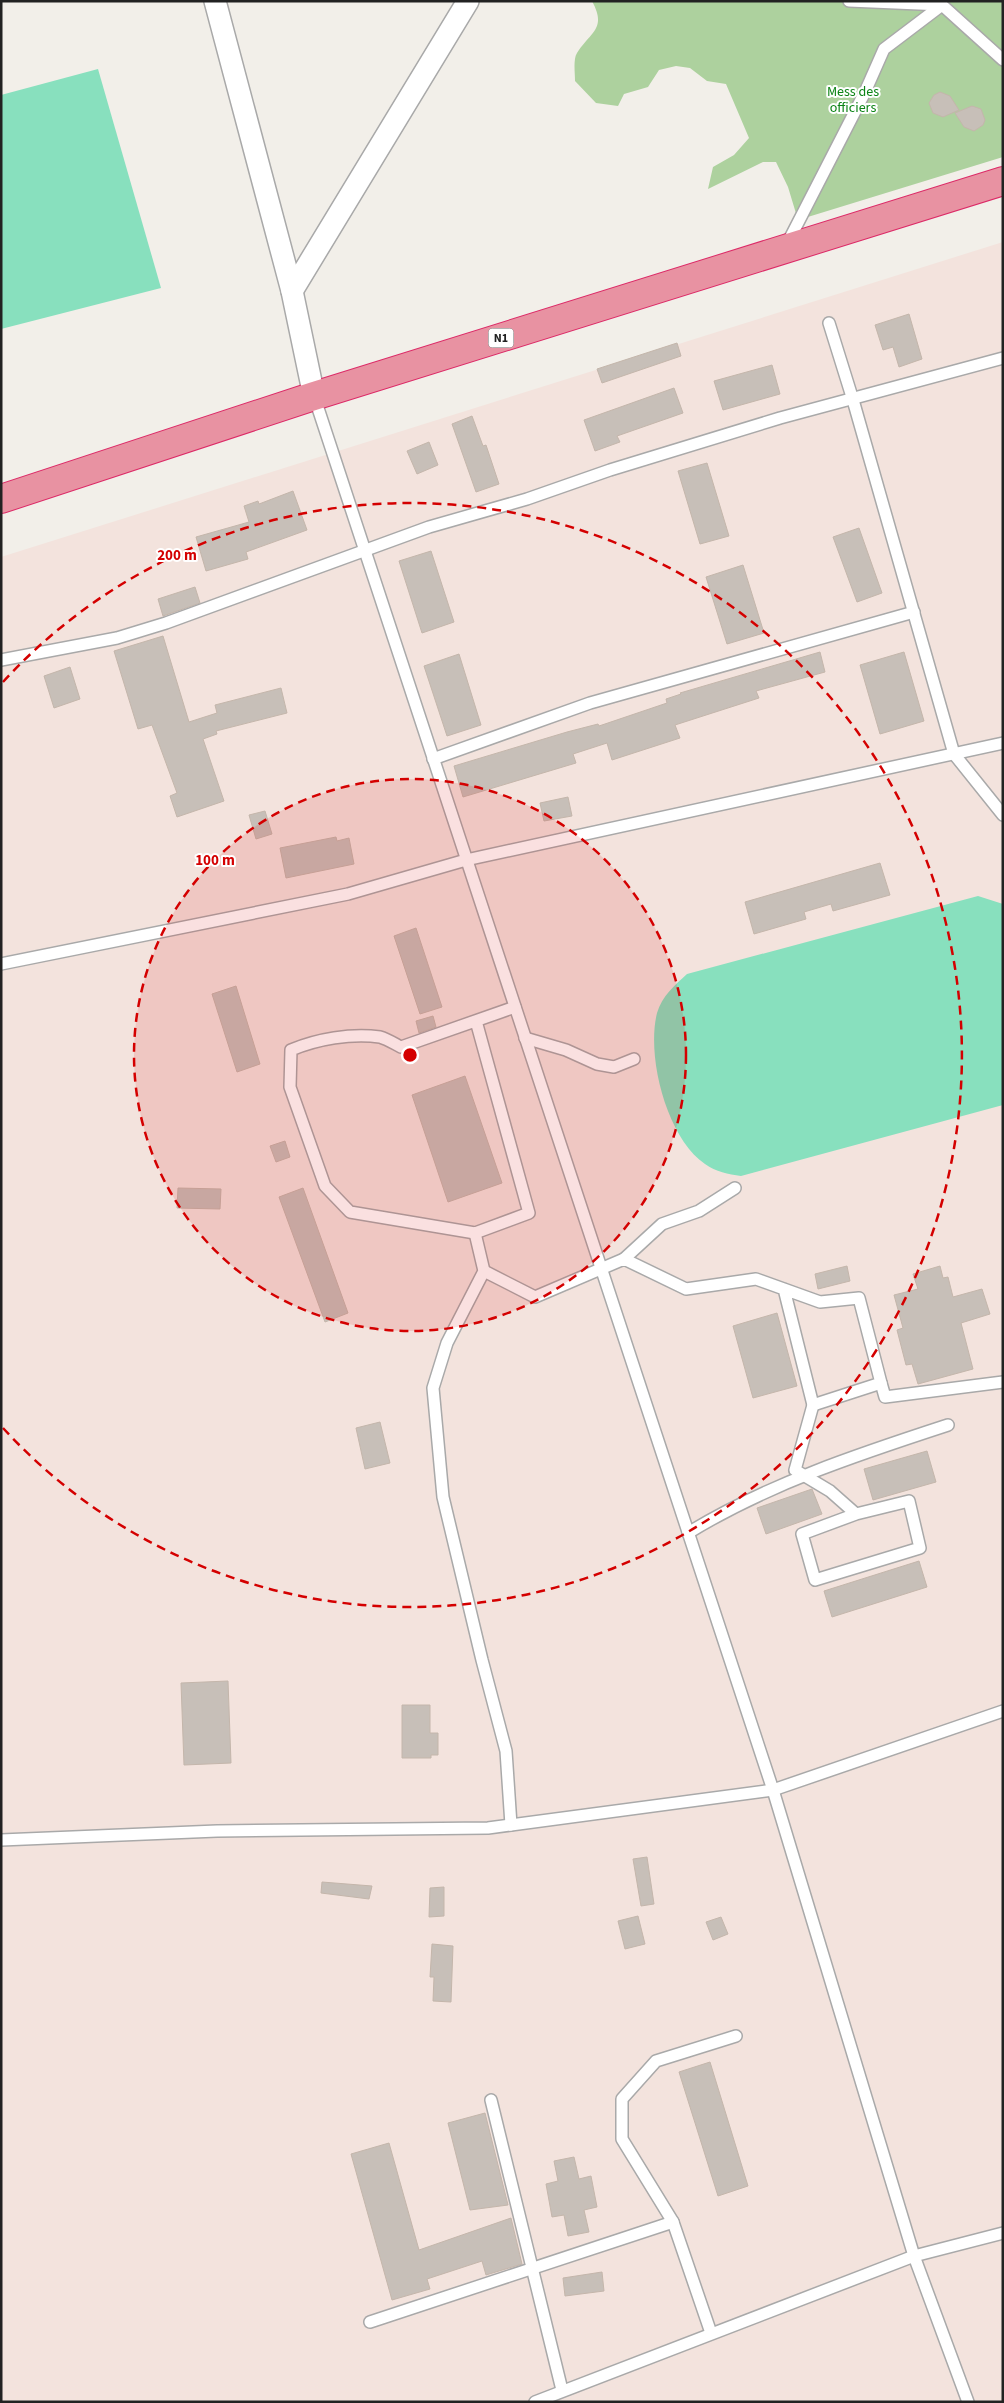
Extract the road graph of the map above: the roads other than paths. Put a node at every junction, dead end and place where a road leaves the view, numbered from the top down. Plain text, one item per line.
1 (215, 1) edge
2 (468, 1) edge
3 (849, 1) edge
4 (942, 5) junction
5 (1003, 60) edge
6 (1003, 181) edge
7 (784, 250) junction
8 (292, 291) junction
9 (829, 323) dead end
10 (1003, 358) edge
11 (314, 396) junction
12 (853, 400) junction
13 (1, 499) edge
14 (365, 551) junction
15 (914, 612) junction
16 (1, 660) edge
17 (1003, 743) edge
18 (954, 754) junction
19 (433, 759) junction
20 (1003, 815) edge
21 (466, 860) junction
22 (1, 964) edge
23 (515, 1007) junction
24 (476, 1021) junction
25 (525, 1038) junction
26 (634, 1059) dead end
27 (735, 1188) dead end
28 (475, 1233) junction
29 (624, 1260) junction
30 (601, 1269) junction
31 (484, 1271) junction
32 (784, 1289) junction
33 (1003, 1382) edge
34 (881, 1383) junction
35 (813, 1405) junction
36 (948, 1425) dead end
37 (805, 1476) junction
38 (856, 1514) junction
39 (688, 1533) junction
40 (1003, 1711) edge
41 (773, 1790) junction
42 (511, 1825) junction
43 (1, 1840) edge
44 (736, 2036) dead end
45 (491, 2100) dead end
46 (673, 2222) junction
47 (1003, 2233) edge
48 (914, 2256) junction
49 (532, 2269) junction
50 (370, 2322) dead end
51 (711, 2333) junction
52 (562, 2390) junction
53 (535, 2402) edge
54 (968, 2402) edge

1 - 8 street
2 - 8 street
3 - 4 lane
4 - 5 lane
4 - 7 lane
6 - 7 highway, N1
7 - 11 highway, N1
8 - 11 street
9 - 12 lane
10 - 12 lane
11 - 13 highway, N1
11 - 14 lane
12 - 14 lane
12 - 15 lane
14 - 16 lane
14 - 19 lane
15 - 18 lane
15 - 19 lane
17 - 18 lane
18 - 20 lane
18 - 21 lane
19 - 21 lane
21 - 22 lane
21 - 23 lane
23 - 24 lane
23 - 25 lane
24 - 28 lane
24 - 28 lane
25 - 26 lane
25 - 30 lane
27 - 29 lane
28 - 31 lane
29 - 30 lane
29 - 32 lane
30 - 31 lane
30 - 39 lane
31 - 42 lane
32 - 34 lane
32 - 35 lane
33 - 34 lane
34 - 35 lane
35 - 37 lane
36 - 37 lane
37 - 38 lane
37 - 39 lane
38 - 38 lane
39 - 41 lane
40 - 41 lane
41 - 42 lane
41 - 48 lane
42 - 43 lane
44 - 46 lane
45 - 49 lane
46 - 49 lane
46 - 51 lane
47 - 48 lane
48 - 51 lane
48 - 54 lane
49 - 50 lane
49 - 52 lane
51 - 52 lane
52 - 53 lane

